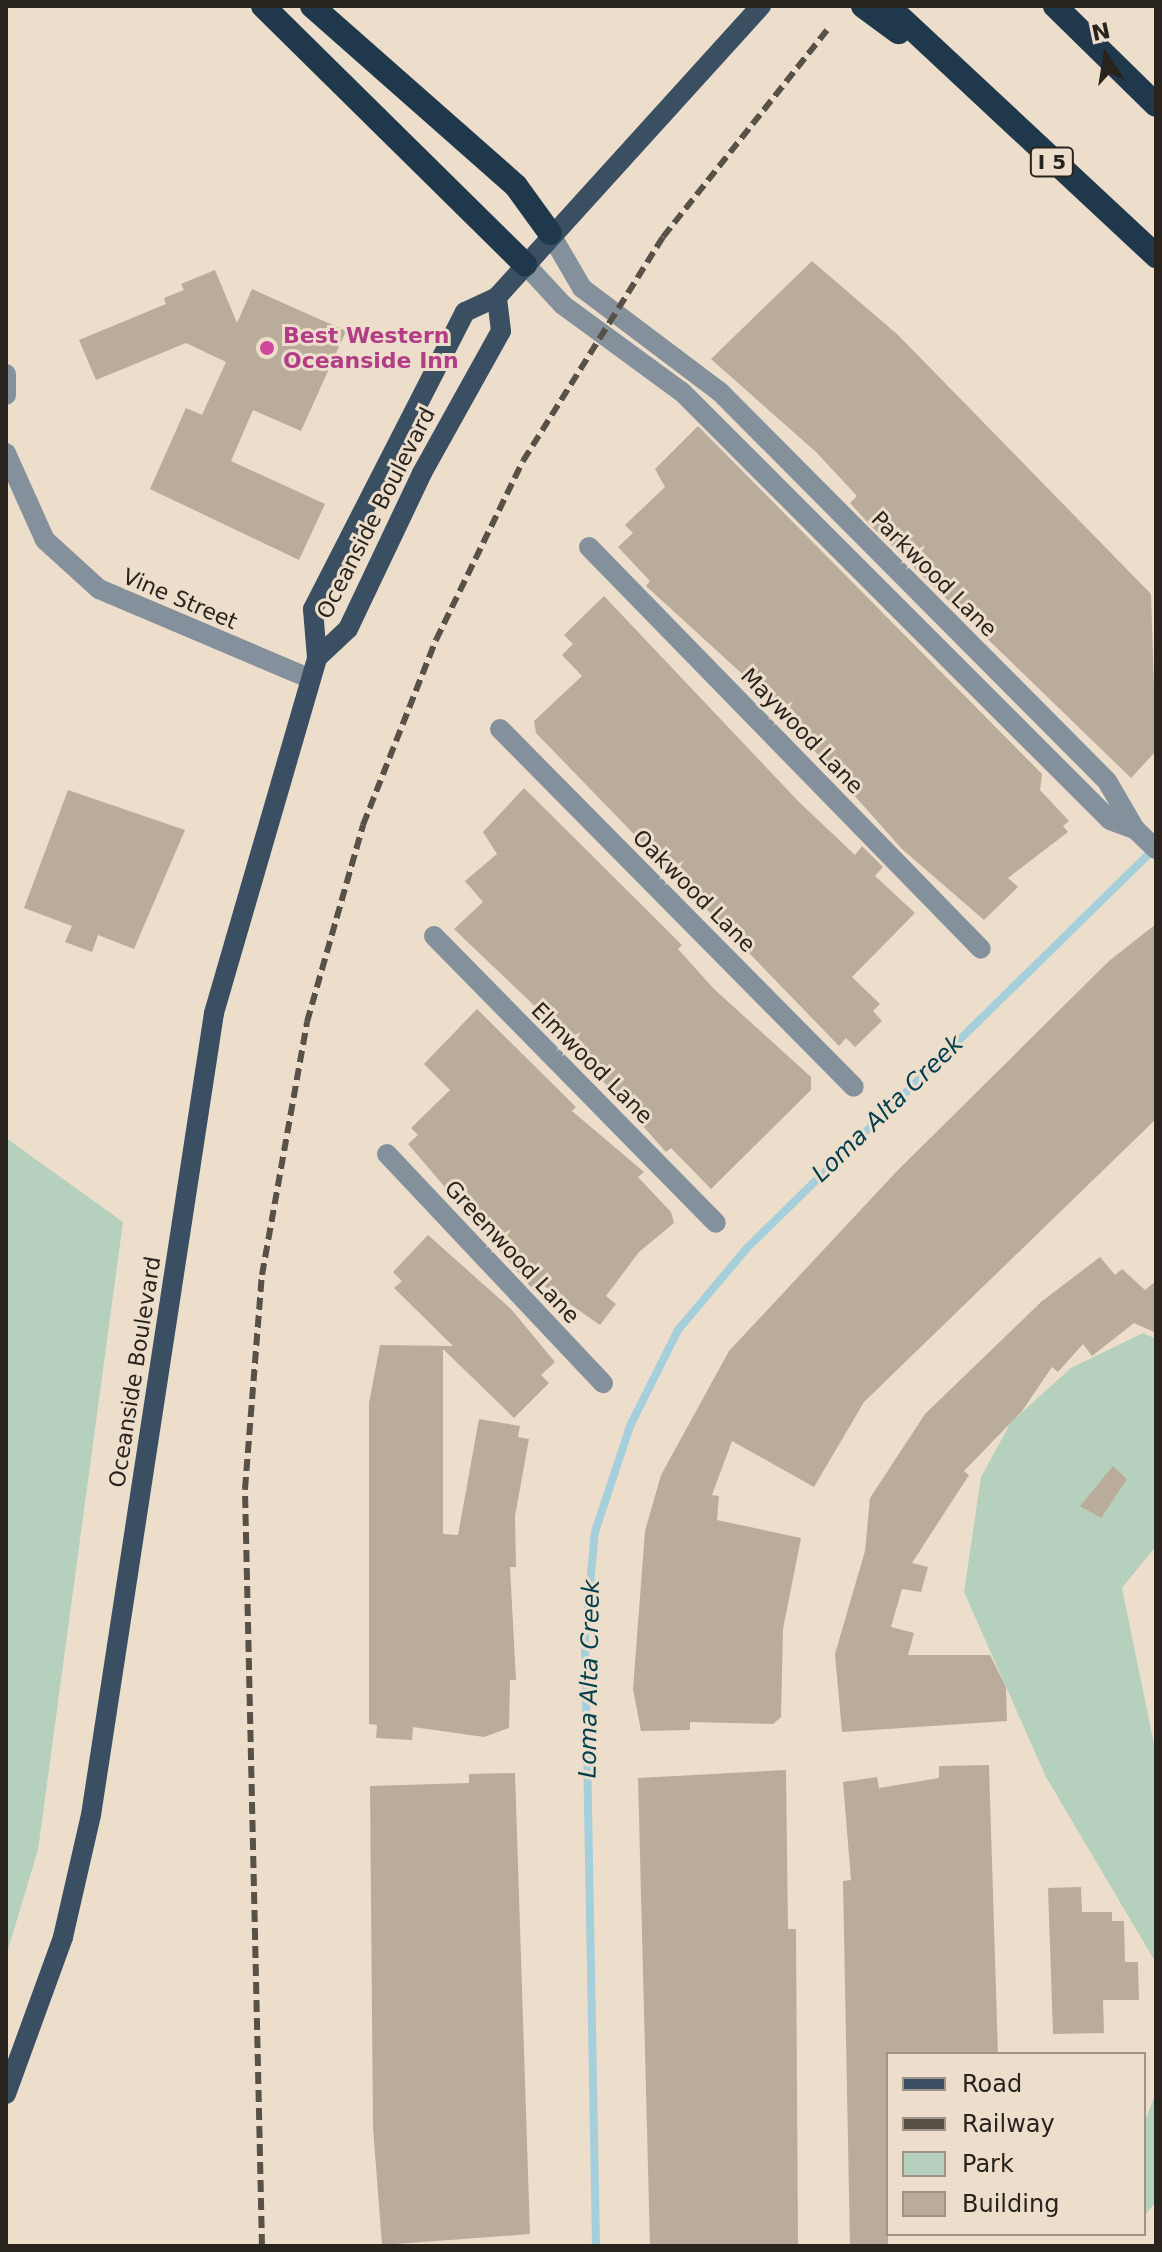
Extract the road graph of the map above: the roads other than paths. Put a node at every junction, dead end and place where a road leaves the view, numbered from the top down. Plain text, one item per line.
1 (263, 6) edge
2 (312, 6) edge
3 (761, 6) edge
4 (863, 6) edge
5 (888, 6) edge
6 (1055, 6) edge
7 (948, 69) junction
8 (1156, 105) edge
9 (550, 233) junction
10 (1156, 256) edge
11 (525, 264) junction
12 (497, 297) junction
13 (6, 374) edge
14 (6, 395) edge
15 (6, 453) edge
16 (589, 547) dead end
17 (317, 658) junction
18 (311, 679) junction
19 (500, 729) dead end
20 (1135, 829) junction
21 (1156, 849) edge
22 (434, 936) dead end
23 (981, 949) dead end
24 (854, 1087) dead end
25 (387, 1154) dead end
26 (716, 1223) dead end
27 (603, 1383) dead end
28 (6, 2094) edge

1 - 11 highway
2 - 9 highway
3 - 9 main road, Oceanside Boulevard
4 - 7 highway
5 - 7 highway, I 5
6 - 8 highway
7 - 10 highway, I 5
9 - 11 main road, Oceanside Boulevard
9 - 20 street, Parkwood Lane
11 - 12 main road, Oceanside Boulevard
11 - 20 street, Parkwood Lane
12 - 17 main road, Oceanside Boulevard
12 - 17 main road, Oceanside Boulevard
13 - 14 street
15 - 18 street, Vine Street
16 - 23 street, Maywood Lane
17 - 18 main road, Oceanside Boulevard
18 - 28 main road, Oceanside Boulevard
19 - 24 street, Oakwood Lane
20 - 21 street, Parkwood Lane
22 - 26 street, Elmwood Lane
25 - 27 street, Greenwood Lane

